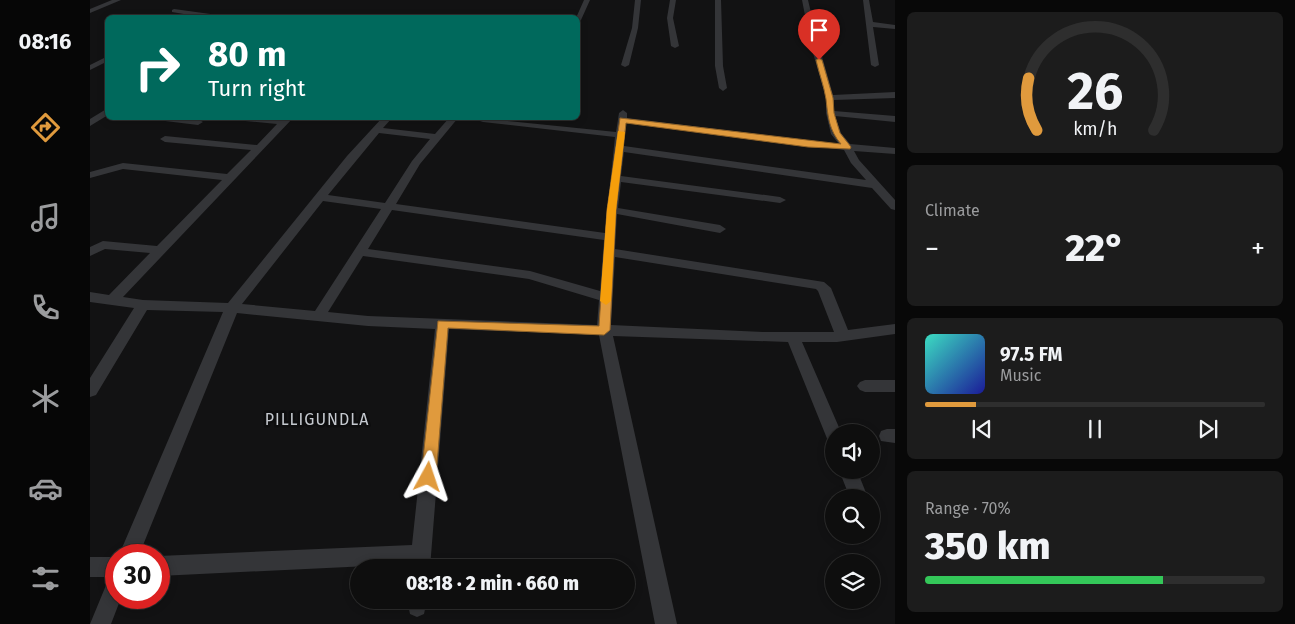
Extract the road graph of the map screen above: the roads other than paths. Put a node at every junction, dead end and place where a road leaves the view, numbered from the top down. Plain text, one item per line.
1 (118, 0) edge
2 (587, 0) edge
3 (638, 0) edge
4 (672, 0) edge
5 (718, 0) edge
6 (805, 0) edge
7 (866, 0) edge
8 (90, 10) edge
9 (174, 11) dead end
10 (193, 14) joint
11 (201, 15) edge
12 (580, 16) edge
13 (869, 24) junction
14 (895, 28) edge
15 (675, 46) dead end
16 (105, 60) edge
17 (625, 65) dead end
18 (875, 65) dead end
19 (90, 68) edge
20 (723, 88) dead end
21 (895, 95) edge
22 (830, 98) junction
23 (105, 113) edge
24 (830, 113) junction
25 (182, 120) edge
26 (287, 120) edge
27 (385, 120) edge
28 (451, 120) edge
29 (497, 120) edge
30 (894, 121) edge
31 (198, 122) dead end
32 (90, 123) edge
33 (621, 129) junction
34 (376, 130) junction
35 (436, 137) junction
36 (165, 139) dead end
37 (847, 147) junction
38 (260, 148) junction
39 (895, 151) edge
40 (90, 175) edge
41 (231, 178) junction
42 (615, 178) junction
43 (878, 187) junction
44 (895, 190) edge
45 (320, 197) junction
46 (780, 200) dead end
47 (389, 205) junction
48 (895, 207) edge
49 (612, 210) junction
50 (720, 229) dead end
51 (610, 237) junction
52 (161, 250) junction
53 (90, 252) edge
54 (360, 252) junction
55 (609, 252) junction
56 (90, 297) edge
57 (606, 297) junction
58 (113, 299) junction
59 (143, 304) junction
60 (232, 308) junction
61 (319, 316) junction
62 (442, 324) junction
63 (604, 330) junction
64 (895, 330) edge
65 (843, 336) junction
66 (793, 337) junction
67 (865, 386) dead end
68 (895, 386) edge
69 (90, 391) edge
70 (829, 424) edge
71 (134, 544) edge
72 (421, 559) edge
73 (350, 562) edge
74 (170, 566) edge
75 (90, 567) edge
76 (105, 567) edge
77 (106, 609) edge
78 (100, 624) edge
79 (666, 624) edge

1 - 8 street
2 - 12 street
3 - 17 street
4 - 15 street
5 - 20 street
6 - 22 street
7 - 13 street
9 - 10 street
10 - 11 street
13 - 14 street
13 - 18 street
16 - 19 street
21 - 22 street
22 - 24 street
23 - 32 street
24 - 30 street
24 - 37 street
25 - 31 street
26 - 38 street
27 - 34 street
28 - 35 street
29 - 33 street
33 - 37 street
33 - 42 street
33 - 43 street
34 - 35 street
34 - 45 street
35 - 47 street
36 - 38 street
37 - 39 street
37 - 43 street
38 - 41 street
40 - 41 street
41 - 52 street
42 - 46 street
42 - 49 street
43 - 44 street
43 - 48 street
45 - 47 street
45 - 60 street
47 - 51 street
47 - 54 street
49 - 50 street
49 - 51 street
51 - 55 street
52 - 53 street
52 - 58 street
54 - 57 street
54 - 61 street
55 - 57 street
55 - 65 street
56 - 58 street
57 - 63 street
58 - 59 street
59 - 60 street
59 - 69 street
60 - 61 street
60 - 71 street
61 - 62 street
62 - 63 street
62 - 72 street
63 - 66 street
63 - 79 street
64 - 65 street
65 - 66 street
66 - 70 street
67 - 68 street
73 - 74 street
75 - 76 street
77 - 78 street

